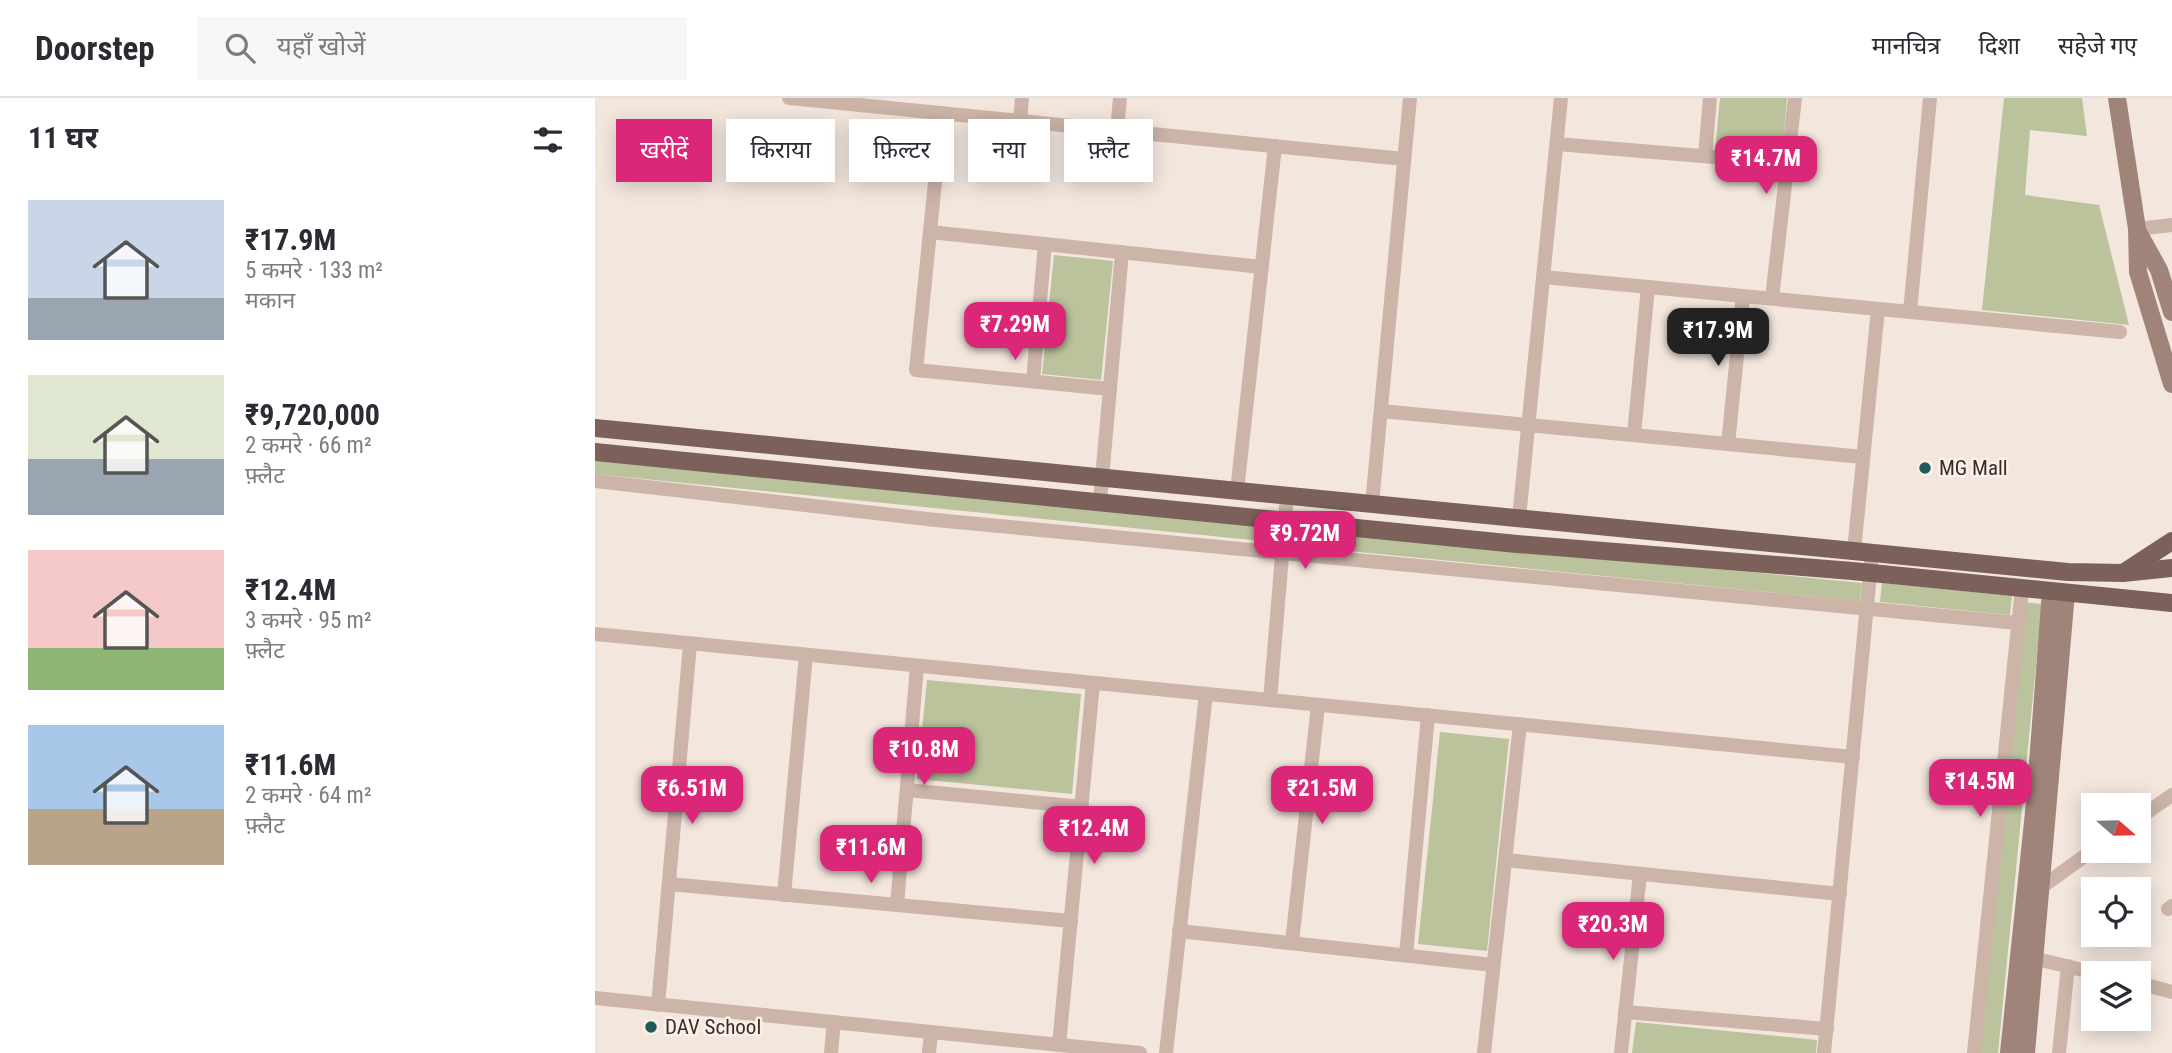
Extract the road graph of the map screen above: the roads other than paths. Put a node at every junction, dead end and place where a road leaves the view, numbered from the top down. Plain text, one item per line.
1 (789, 98) edge
2 (1022, 98) edge
3 (1121, 98) edge
4 (1410, 98) edge
5 (1561, 98) edge
6 (1710, 98) edge
7 (1795, 98) edge
8 (1930, 98) edge
9 (2117, 98) edge
10 (942, 113) junction
11 (1000, 119) edge
12 (1020, 119) edge
13 (1119, 119) edge
14 (1153, 134) edge
15 (1557, 144) junction
16 (1275, 146) junction
17 (1705, 156) junction
18 (1404, 159) junction
19 (1787, 163) junction
20 (2172, 225) edge
21 (2137, 229) junction
22 (930, 232) junction
23 (1045, 244) junction
24 (1122, 252) junction
25 (1262, 267) junction
26 (1543, 277) junction
27 (1648, 286) junction
28 (1743, 296) junction
29 (1772, 298) junction
30 (1878, 309) junction
31 (1910, 312) junction
32 (2172, 312) edge
33 (2120, 332) dead end
34 (1034, 381) junction
35 (2172, 384) edge
36 (1110, 389) junction
37 (1381, 411) junction
38 (1528, 425) junction
39 (595, 428) edge
40 (1634, 435) junction
41 (1728, 444) junction
42 (595, 452) edge
43 (1863, 457) junction
44 (1101, 478) junction
45 (595, 481) edge
46 (1237, 491) junction
47 (1287, 496) junction
48 (1100, 501) junction
49 (1372, 504) junction
50 (1519, 518) junction
51 (1286, 519) junction
52 (2172, 541) edge
53 (1283, 551) junction
54 (1854, 551) junction
55 (1873, 553) junction
56 (2172, 568) edge
57 (1871, 573) junction
58 (2123, 573) junction
59 (2022, 588) junction
60 (2058, 592) junction
61 (2140, 599) junction
62 (2172, 603) edge
63 (1867, 608) junction
64 (2172, 616) edge
65 (2018, 622) junction
66 (595, 634) edge
67 (690, 643) junction
68 (806, 655) junction
69 (917, 666) junction
70 (1093, 683) junction
71 (1206, 694) junction
72 (1269, 700) junction
73 (1318, 705) junction
74 (1428, 715) junction
75 (1520, 724) junction
76 (1853, 757) junction
77 (907, 790) junction
78 (2172, 795) edge
79 (1081, 807) junction
80 (2151, 810) edge
81 (2081, 858) edge
82 (1505, 860) junction
83 (1640, 874) junction
84 (669, 884) junction
85 (2042, 886) junction
86 (1840, 894) junction
87 (784, 895) junction
88 (897, 905) junction
89 (1071, 921) junction
90 (1179, 931) junction
91 (1292, 943) junction
92 (1406, 955) junction
93 (2027, 957) junction
94 (1493, 965) junction
95 (2068, 966) junction
96 (2081, 969) edge
97 (2151, 987) edge
98 (2172, 992) edge
99 (595, 998) edge
100 (658, 1005) junction
101 (1625, 1012) junction
102 (834, 1022) junction
103 (1827, 1029) junction
104 (931, 1032) junction
105 (1059, 1045) junction
106 (831, 1053) edge
107 (929, 1053) edge
108 (1140, 1053) edge
109 (1166, 1053) edge
110 (1484, 1053) edge
111 (1621, 1053) edge
112 (1825, 1053) edge
113 (1974, 1053) edge
114 (2009, 1053) edge
115 (2027, 1053) edge
116 (2059, 1053) edge

1 - 10 street
2 - 12 street
3 - 13 street
4 - 18 street
5 - 15 street
6 - 17 street
7 - 19 street
8 - 31 street
9 - 21 street
10 - 11 street
10 - 22 street
14 - 16 street
15 - 17 street
15 - 26 street
16 - 18 street
16 - 25 street
17 - 19 street
18 - 37 street
19 - 29 street
20 - 21 street
21 - 32 street
21 - 35 street
22 - 23 street
22 - 34 street
23 - 24 street
23 - 34 street
24 - 25 street
24 - 36 street
25 - 46 street
26 - 27 street
26 - 38 street
27 - 28 street
27 - 40 street
28 - 29 street
28 - 41 street
29 - 30 street
30 - 31 street
30 - 43 street
31 - 33 street
34 - 36 street
36 - 44 street
37 - 38 street
37 - 49 street
38 - 40 street
38 - 50 street
39 - 44 main road
40 - 41 street
41 - 43 street
42 - 48 main road
43 - 54 street
44 - 46 main road
44 - 48 street
45 - 53 street
46 - 47 main road
47 - 49 main road
47 - 51 street
48 - 51 main road
49 - 50 main road
50 - 54 main road
51 - 53 street
51 - 57 main road
52 - 58 main road
53 - 63 street
53 - 72 street
54 - 55 main road
55 - 57 street
55 - 58 main road
56 - 58 main road
57 - 59 main road
57 - 63 street
59 - 60 main road
59 - 65 street
60 - 61 main road
60 - 85 street
60 - 93 street
61 - 62 main road
61 - 64 main road
63 - 65 street
63 - 76 street
65 - 113 street
66 - 67 street
67 - 68 street
67 - 84 street
68 - 69 street
68 - 87 street
69 - 70 street
69 - 77 street
70 - 71 street
70 - 79 street
71 - 72 street
71 - 90 street
72 - 73 street
73 - 74 street
73 - 91 street
74 - 75 street
74 - 92 street
75 - 76 street
75 - 82 street
76 - 86 street
77 - 79 street
77 - 88 street
78 - 80 street
79 - 89 street
81 - 85 street
82 - 83 street
82 - 94 street
83 - 86 street
83 - 101 street
84 - 87 street
84 - 100 street
85 - 93 street
86 - 103 street
87 - 88 street
88 - 89 street
89 - 105 street
90 - 91 street
90 - 109 street
91 - 92 street
92 - 94 street
93 - 95 street
93 - 114 street
93 - 115 street
94 - 110 street
95 - 96 street
95 - 116 street
97 - 98 street
99 - 100 street
100 - 102 street
101 - 103 street
101 - 111 street
102 - 104 street
102 - 106 street
103 - 112 street
104 - 105 street
104 - 107 street
105 - 108 street

